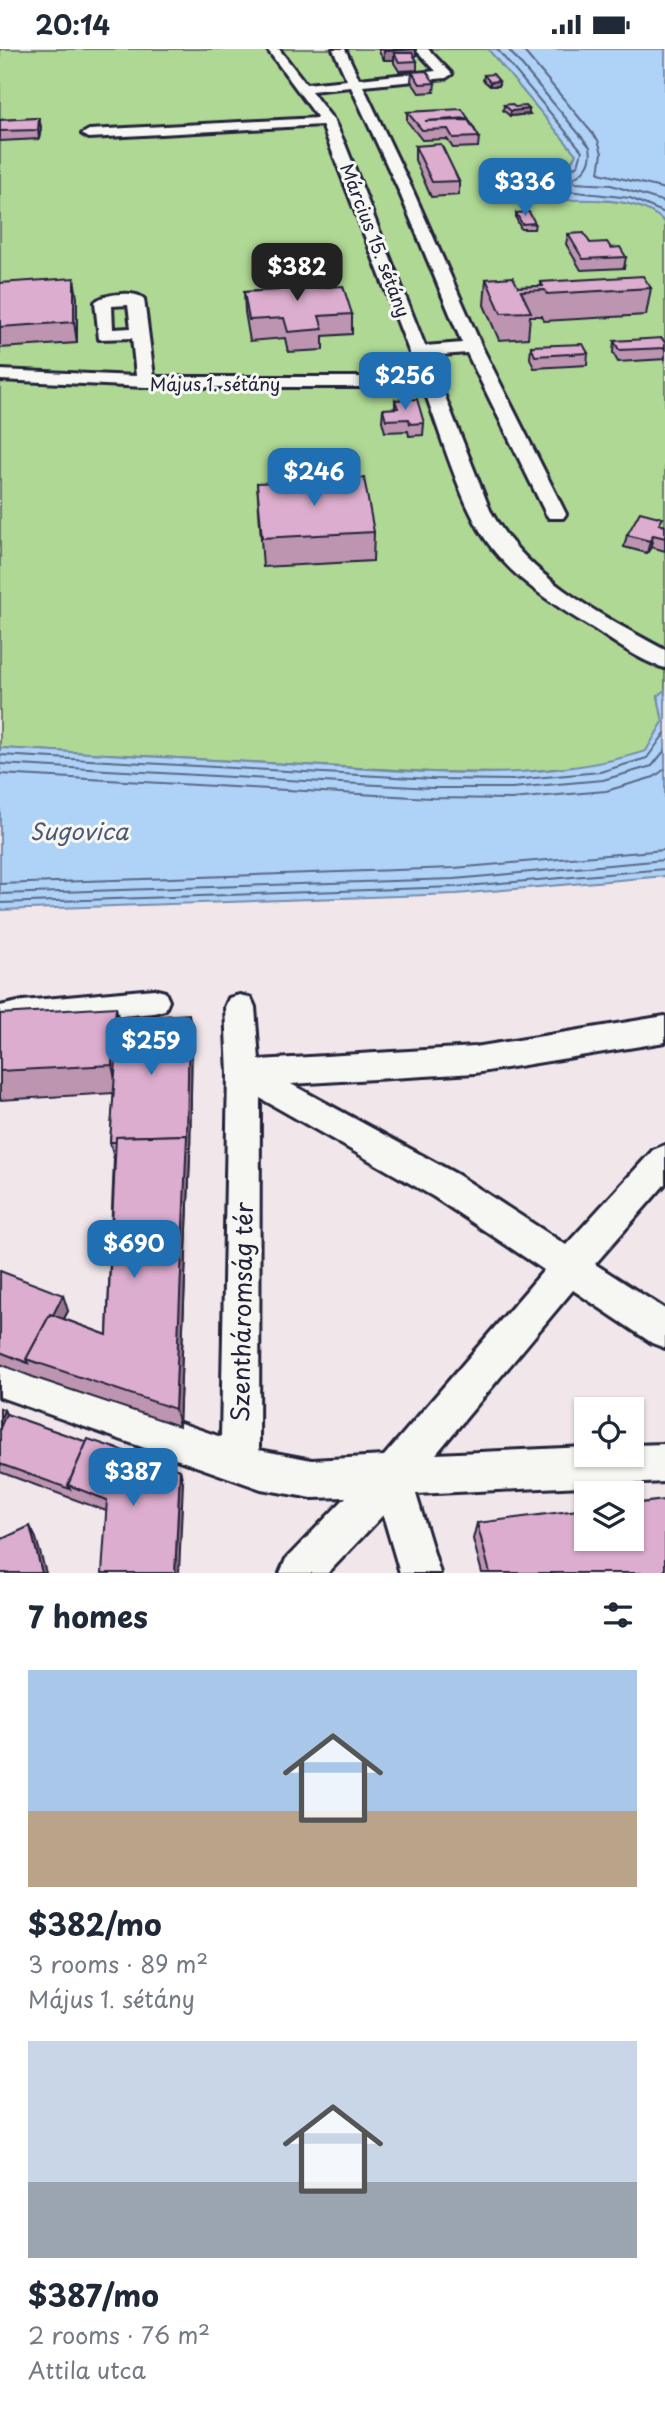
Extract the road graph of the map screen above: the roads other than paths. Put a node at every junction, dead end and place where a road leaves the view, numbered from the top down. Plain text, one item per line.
1 (273, 49) edge
2 (339, 49) edge
3 (421, 49) edge
4 (354, 82) junction
5 (301, 88) junction
6 (327, 121) junction
7 (89, 134) dead end
8 (140, 332) dead end
9 (473, 347) junction
10 (419, 352) junction
11 (1, 377) edge
12 (146, 382) junction
13 (430, 383) junction
14 (556, 514) dead end
15 (665, 660) edge
16 (154, 1001) dead end
17 (240, 1007) dead end
18 (0, 1017) edge
19 (665, 1029) edge
20 (243, 1074) junction
21 (665, 1160) edge
22 (569, 1268) junction
23 (665, 1330) edge
24 (0, 1380) edge
25 (240, 1463) junction
26 (665, 1463) edge
27 (392, 1477) junction
28 (300, 1573) edge
29 (420, 1573) edge

1 - 5 street, Március 15. sétány
2 - 4 street
3 - 4 street
4 - 5 street
4 - 9 street
5 - 6 street, Március 15. sétány
6 - 7 street
6 - 10 street, Március 15. sétány
8 - 12 street
9 - 10 street
9 - 14 street
10 - 13 street, Március 15. sétány
11 - 12 street, Május 1. sétány
12 - 13 street, Május 1. sétány
13 - 15 street, Március 15. sétány
16 - 18 street
17 - 20 street, Szentháromság tér
19 - 20 street
20 - 22 street
20 - 25 street, Szentháromság tér
21 - 22 street
22 - 23 street
22 - 27 street
24 - 25 street
25 - 27 street
26 - 27 street
27 - 28 street
27 - 29 street

